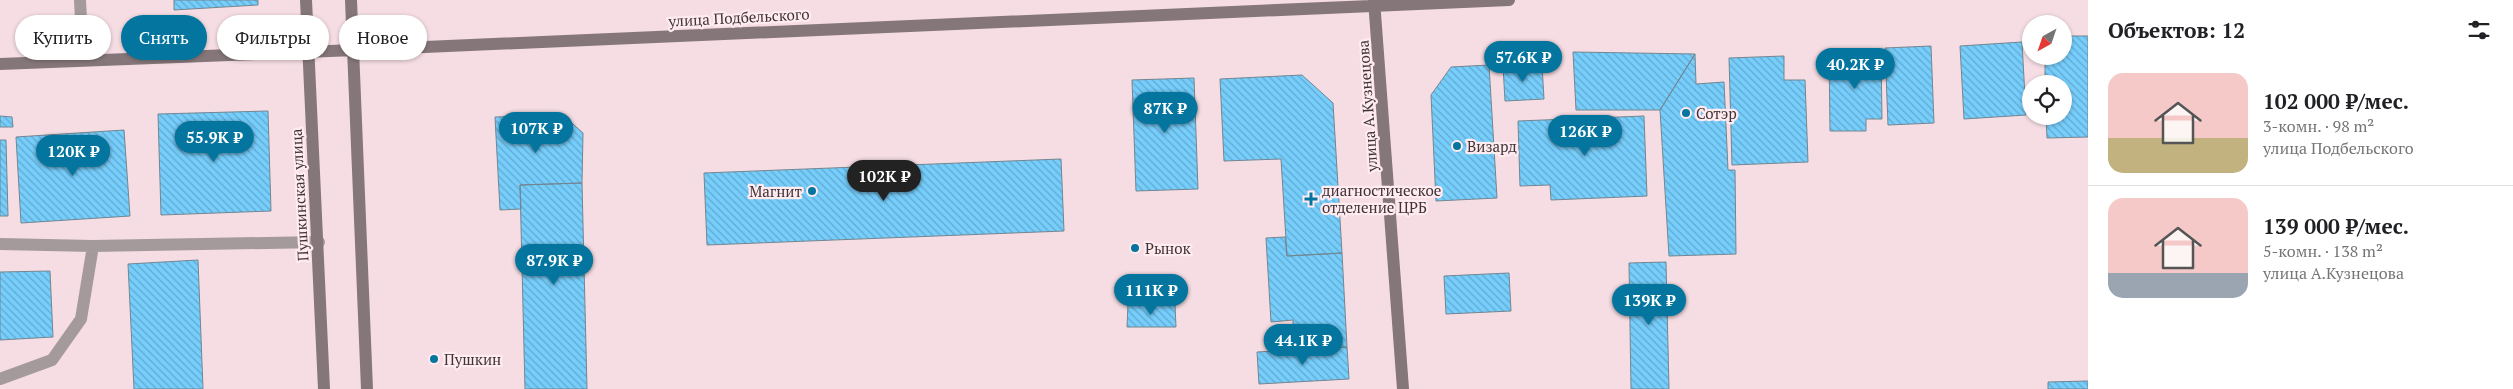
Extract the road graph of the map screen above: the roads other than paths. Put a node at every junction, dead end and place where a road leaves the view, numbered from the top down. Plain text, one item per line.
1 (80, 0) edge
2 (306, 0) edge
3 (351, 0) edge
4 (1509, 0) edge
5 (1374, 3) edge
6 (81, 15) edge
7 (307, 15) edge
8 (352, 15) edge
9 (427, 47) edge
10 (217, 55) edge
11 (111, 59) edge
12 (84, 60) edge
13 (309, 60) edge
14 (354, 60) edge
15 (0, 64) edge
16 (319, 242) junction
17 (0, 244) edge
18 (93, 246) junction
19 (0, 379) edge
20 (324, 389) edge
21 (367, 389) edge
22 (1403, 389) edge

1 - 6 lane
2 - 7 main road, Пушкинская улица
3 - 8 main road
4 - 5 main road, улица Подбельского
5 - 9 main road, улица Подбельского
5 - 22 main road, улица А.Кузнецова
10 - 11 main road, улица Подбельского
12 - 15 main road, улица Подбельского
13 - 16 main road, Пушкинская улица
14 - 21 main road
16 - 18 lane
16 - 20 main road, Пушкинская улица
17 - 18 lane
18 - 19 lane

